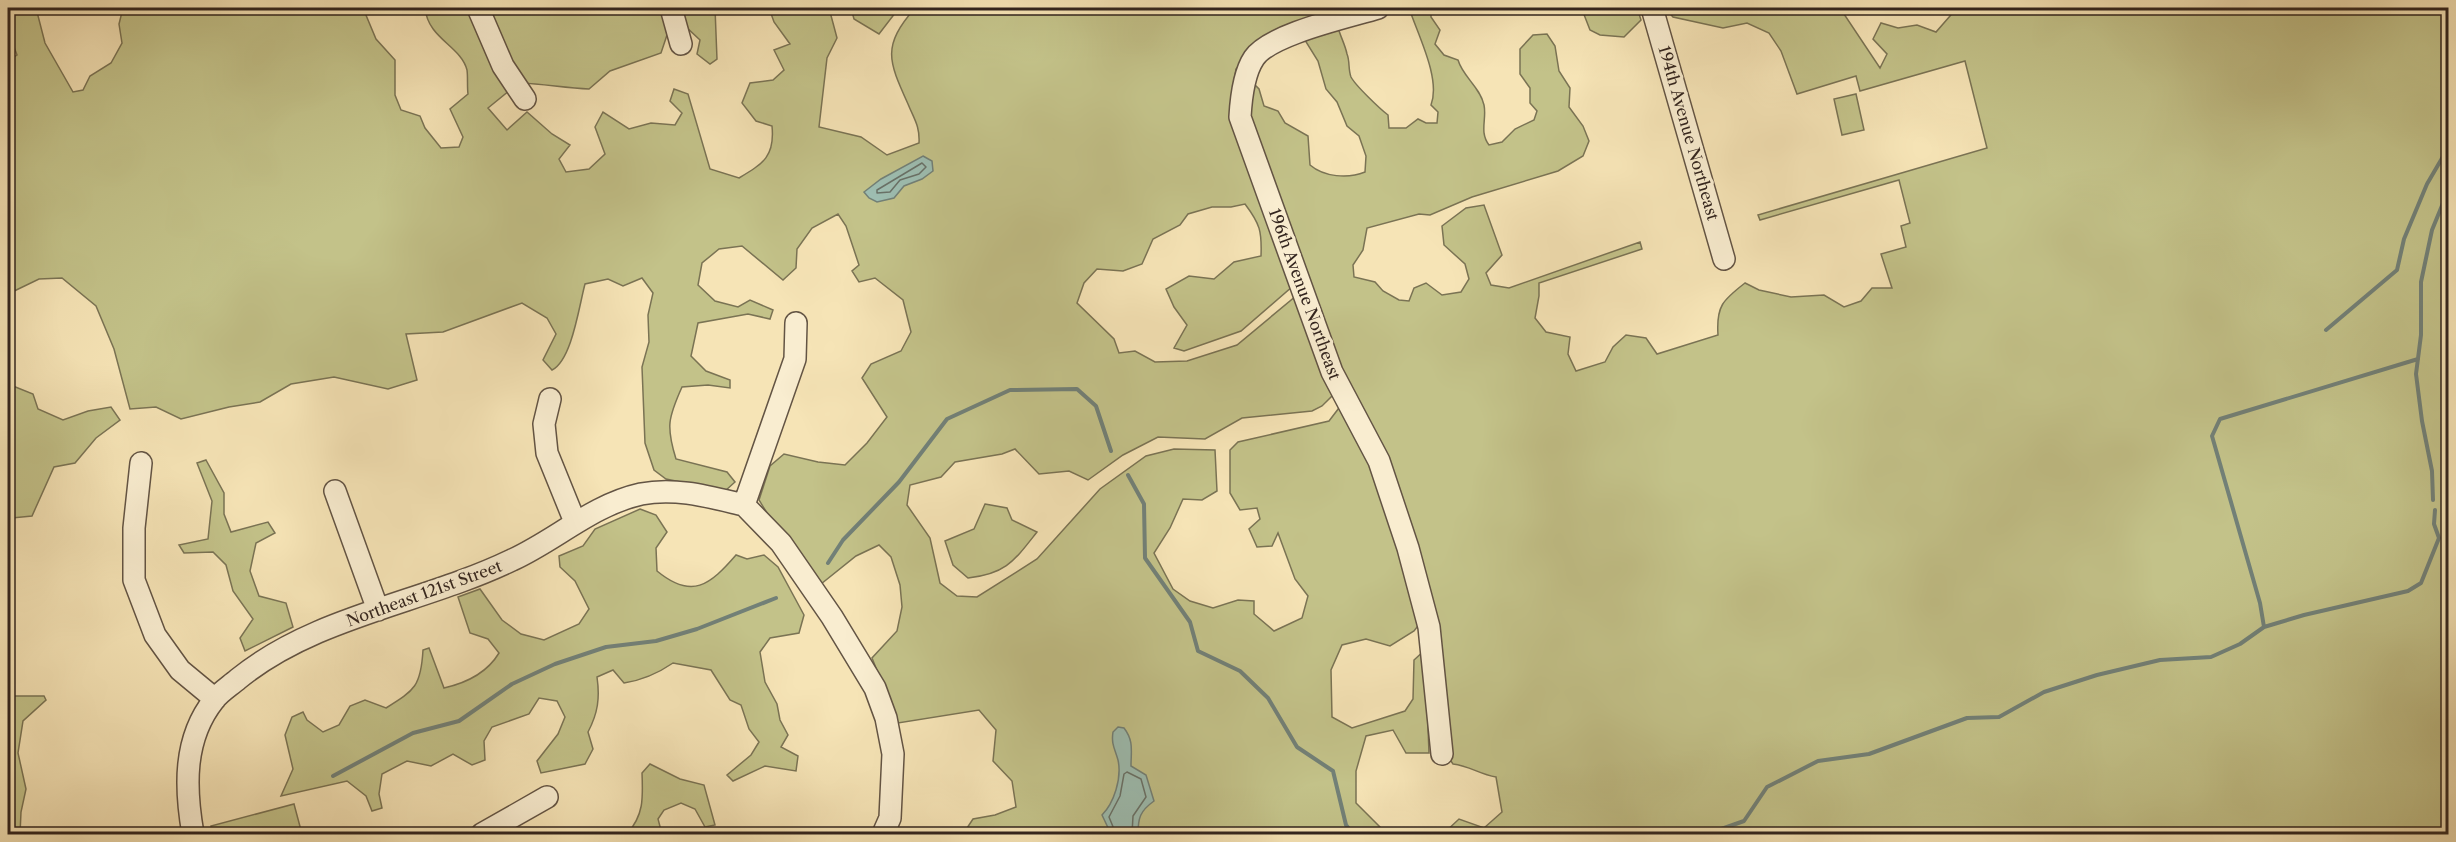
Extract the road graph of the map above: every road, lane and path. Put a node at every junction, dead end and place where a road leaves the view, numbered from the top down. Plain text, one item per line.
1 (478, 8) edge
2 (671, 8) edge
3 (1378, 8) edge
4 (1652, 8) edge
5 (681, 44) dead end
6 (525, 99) dead end
7 (1724, 259) dead end
8 (796, 323) dead end
9 (550, 399) dead end
10 (141, 464) dead end
11 (335, 491) dead end
12 (744, 505) junction
13 (575, 522) junction
14 (378, 610) junction
15 (215, 699) junction
16 (1442, 754) dead end
17 (547, 797) dead end
18 (193, 834) edge
19 (482, 834) edge
20 (883, 834) edge

1 - 6 street
2 - 5 street
3 - 16 street, 196th Avenue Northeast
4 - 7 street, 194th Avenue Northeast
8 - 12 street
9 - 13 street
10 - 15 street
11 - 14 street
12 - 13 street, Northeast 121st Street
12 - 20 street
13 - 14 street, Northeast 121st Street
14 - 15 street, Northeast 121st Street
15 - 18 street, Northeast 121st Street
17 - 19 street

